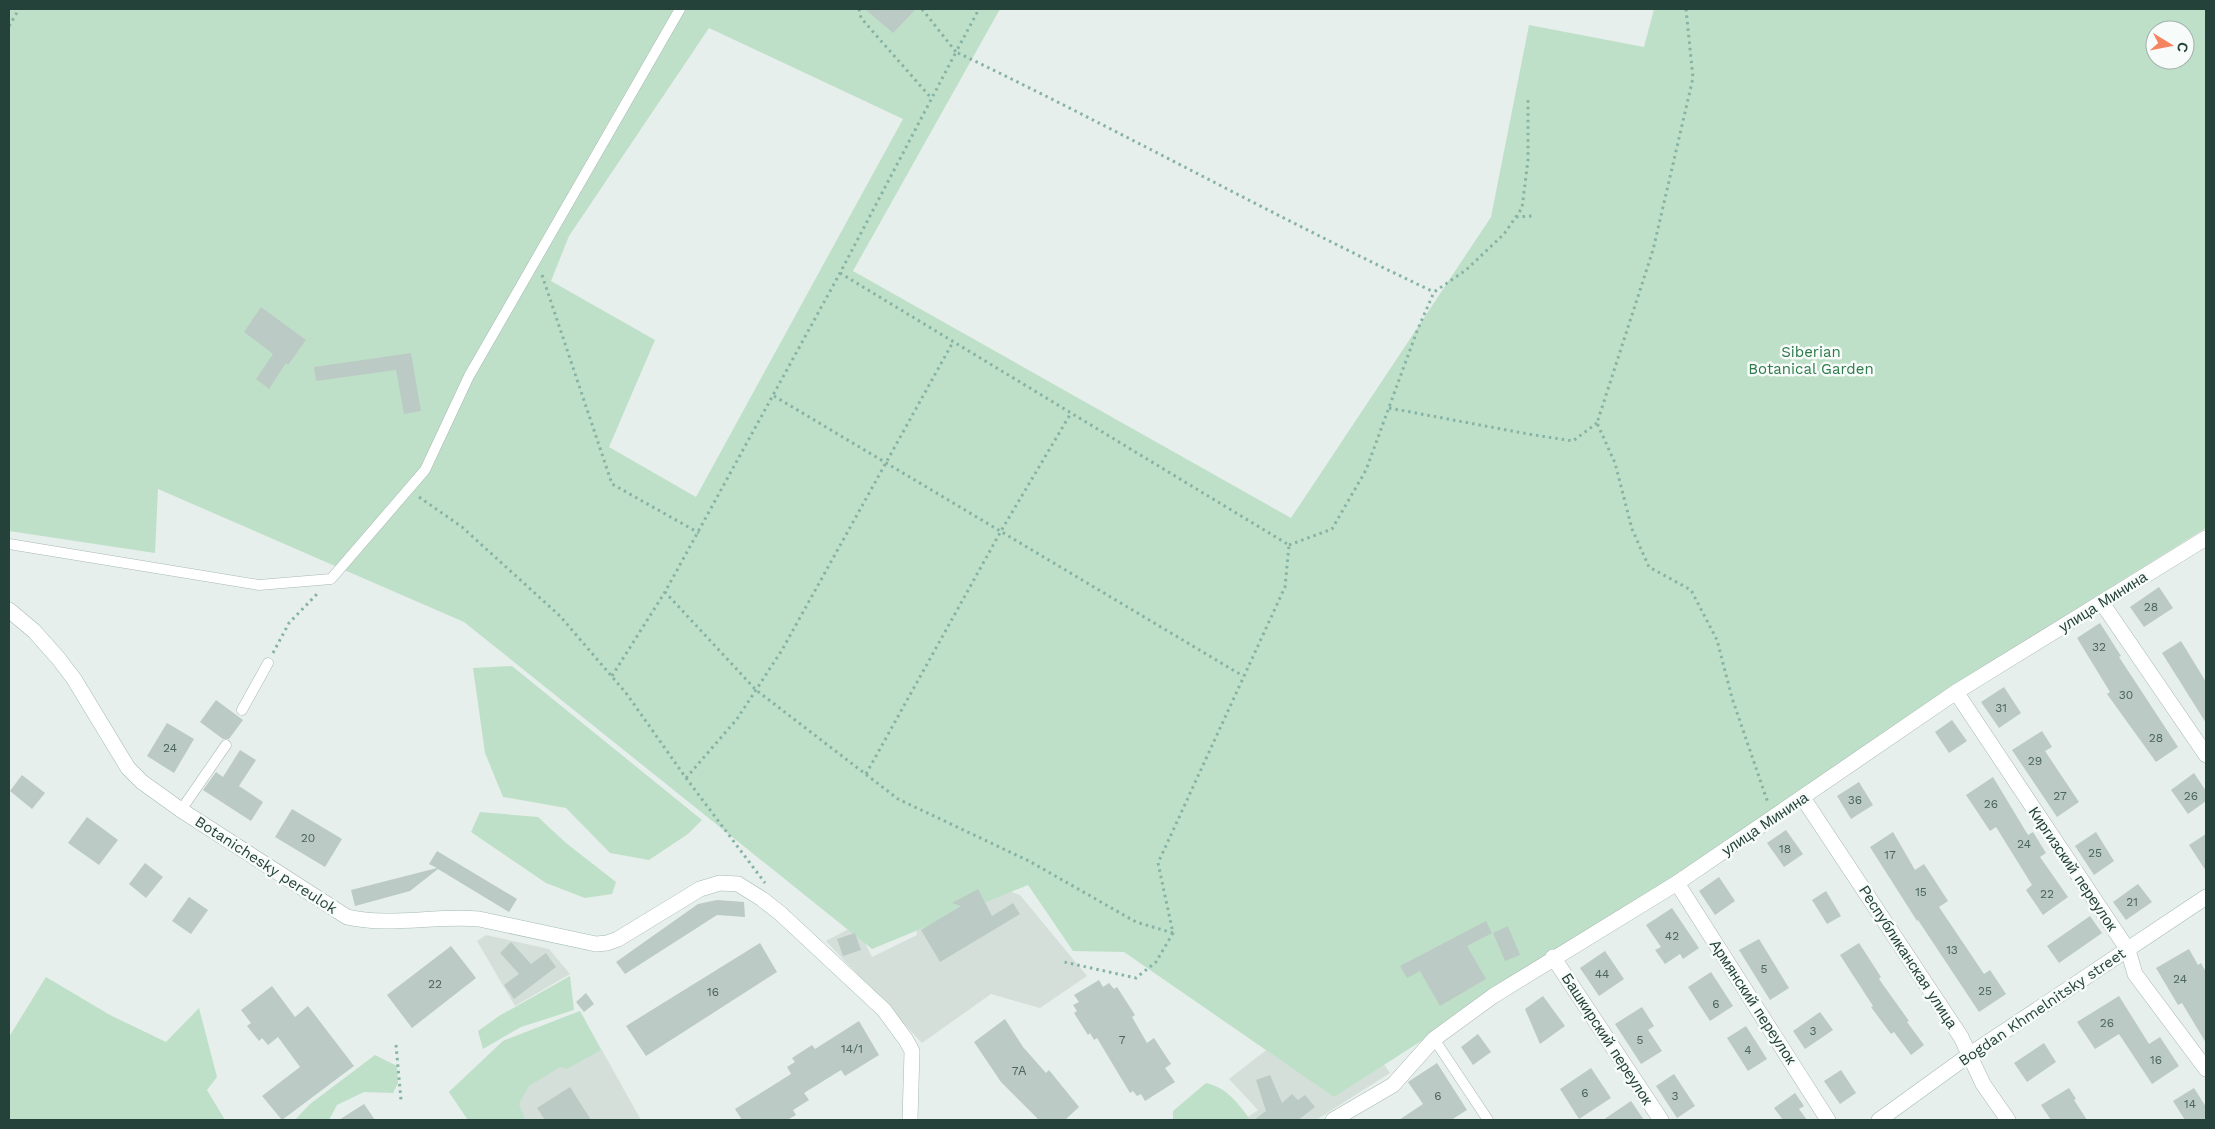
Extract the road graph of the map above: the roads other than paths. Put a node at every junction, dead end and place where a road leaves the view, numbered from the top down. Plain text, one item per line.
1 (680, 9) edge
2 (2206, 538) edge
3 (9, 544) edge
4 (2102, 603) junction
5 (9, 610) edge
6 (268, 663) road end
7 (1956, 692) junction
8 (242, 710) dead end
9 (226, 745) dead end
10 (2206, 755) edge
11 (1803, 798) junction
12 (181, 810) junction
13 (1677, 883) junction
14 (2206, 897) edge
15 (2128, 950) junction
16 (1554, 957) junction
17 (1434, 1039) junction
18 (1969, 1055) junction
19 (2206, 1069) edge
20 (910, 1120) edge
21 (1332, 1120) edge
22 (1488, 1120) edge
23 (1661, 1120) edge
24 (1828, 1120) edge
25 (1879, 1120) edge
26 (2008, 1120) edge

1 - 3 lane
2 - 4 street, улица Минина
4 - 7 street, улица Минина
4 - 10 street
5 - 12 street, Botanichesky pereulok
6 - 8 lane
7 - 11 street, улица Минина
7 - 15 street, Киргизский переулок
9 - 12 lane
11 - 13 street, улица Минина
11 - 18 street, Республиканская улица
12 - 20 street, Botanichesky pereulok
13 - 16 street, улица Минина
13 - 24 street, Армянский переулок
14 - 15 street, Bogdan Khmelnitsky street
15 - 18 street, Bogdan Khmelnitsky street
15 - 19 street, Киргизский переулок
16 - 17 street, улица Минина
16 - 23 street, Башкирский переулок
17 - 21 street, улица Минина
17 - 22 lane
18 - 25 street, Bogdan Khmelnitsky street
18 - 26 street, Республиканская улица

